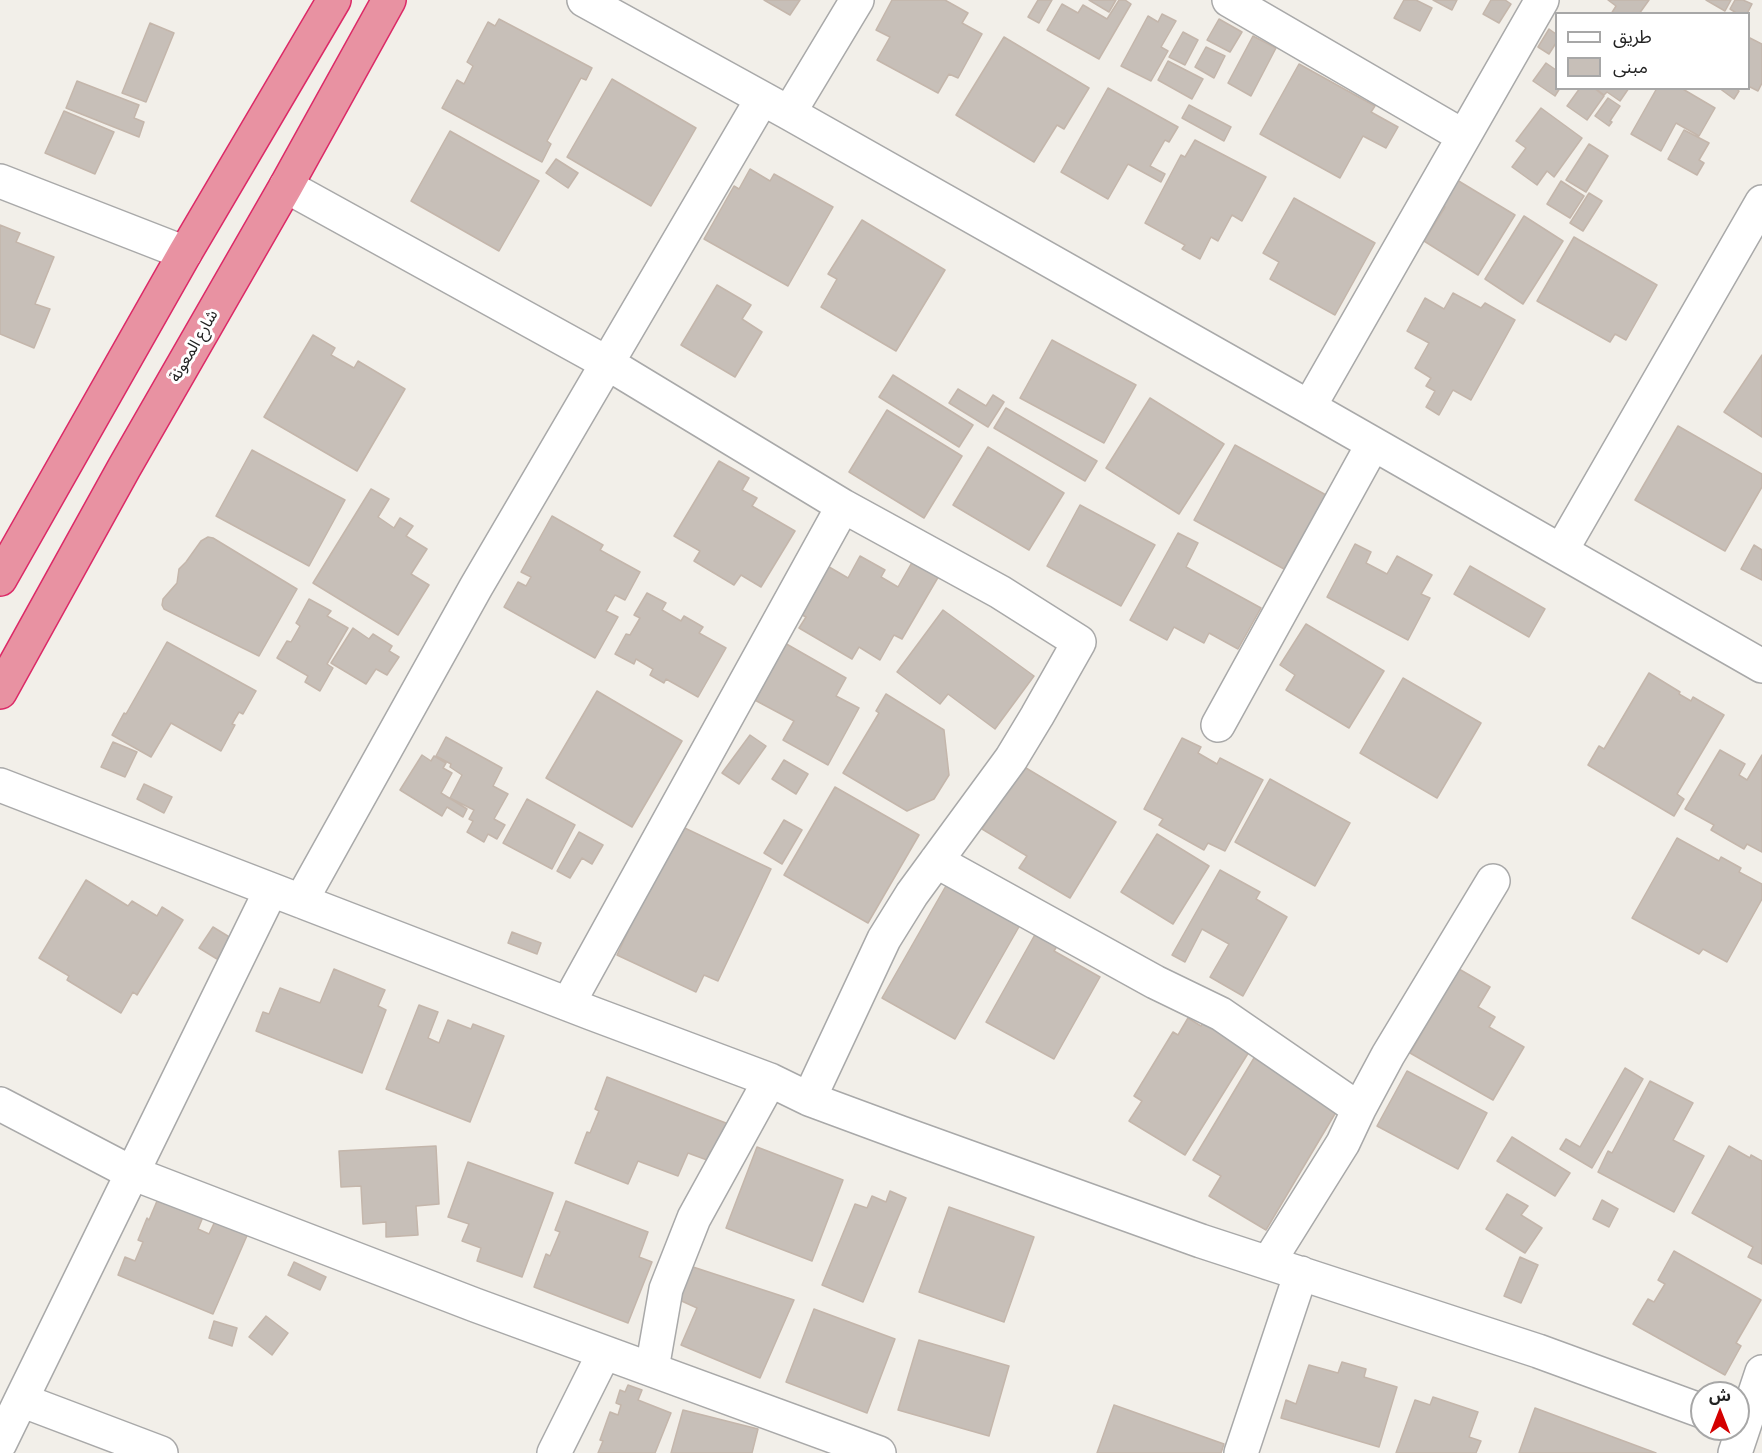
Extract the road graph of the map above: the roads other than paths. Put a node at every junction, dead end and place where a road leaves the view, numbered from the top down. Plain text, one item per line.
1 (334, 0) edge
2 (389, 0) edge
3 (584, 0) edge
4 (857, 0) edge
5 (1229, 0) edge
6 (1542, 0) edge
7 (776, 106) junction
8 (1463, 136) junction
9 (0, 181) edge
10 (285, 186) junction
11 (1762, 202) edge
12 (185, 253) junction
13 (607, 363) junction
14 (1309, 406) junction
15 (1373, 444) junction
16 (843, 506) junction
17 (1561, 551) junction
18 (0, 579) edge
19 (1762, 666) edge
20 (0, 692) edge
21 (1218, 725) dead end
22 (0, 785) edge
23 (936, 861) junction
24 (1494, 881) dead end
25 (271, 890) junction
26 (301, 901) junction
27 (568, 1004) junction
28 (770, 1080) junction
29 (809, 1099) junction
30 (0, 1104) edge
31 (1359, 1109) junction
32 (132, 1173) junction
33 (1268, 1263) junction
34 (1302, 1273) junction
35 (604, 1353) junction
36 (652, 1369) junction
37 (1762, 1372) edge
38 (21, 1400) junction
39 (1690, 1407) edge
40 (1750, 1416) edge
41 (0, 1443) edge
42 (161, 1453) edge
43 (554, 1453) edge
44 (879, 1453) edge
45 (1241, 1453) edge

1 - 12 highway
2 - 10 highway, شارع المعونة
3 - 7 street
4 - 7 street
5 - 8 street
6 - 8 street
7 - 13 street
7 - 14 street
8 - 14 street
9 - 12 street
10 - 13 street
10 - 20 highway, شارع المعونة
11 - 17 street
12 - 18 highway
13 - 16 street
13 - 26 street
14 - 15 street
15 - 17 street
15 - 21 street
16 - 23 street
16 - 27 street
17 - 19 street
22 - 25 street
23 - 29 street
23 - 31 street
24 - 31 street
25 - 26 street
25 - 32 street
26 - 27 street
27 - 28 street
28 - 29 street
28 - 36 street
29 - 33 street
30 - 32 street
31 - 33 street
32 - 35 street
32 - 38 street
33 - 34 street
34 - 39 street
34 - 45 street
35 - 36 street
35 - 43 street
36 - 44 street
37 - 40 street
38 - 41 street
38 - 42 street

